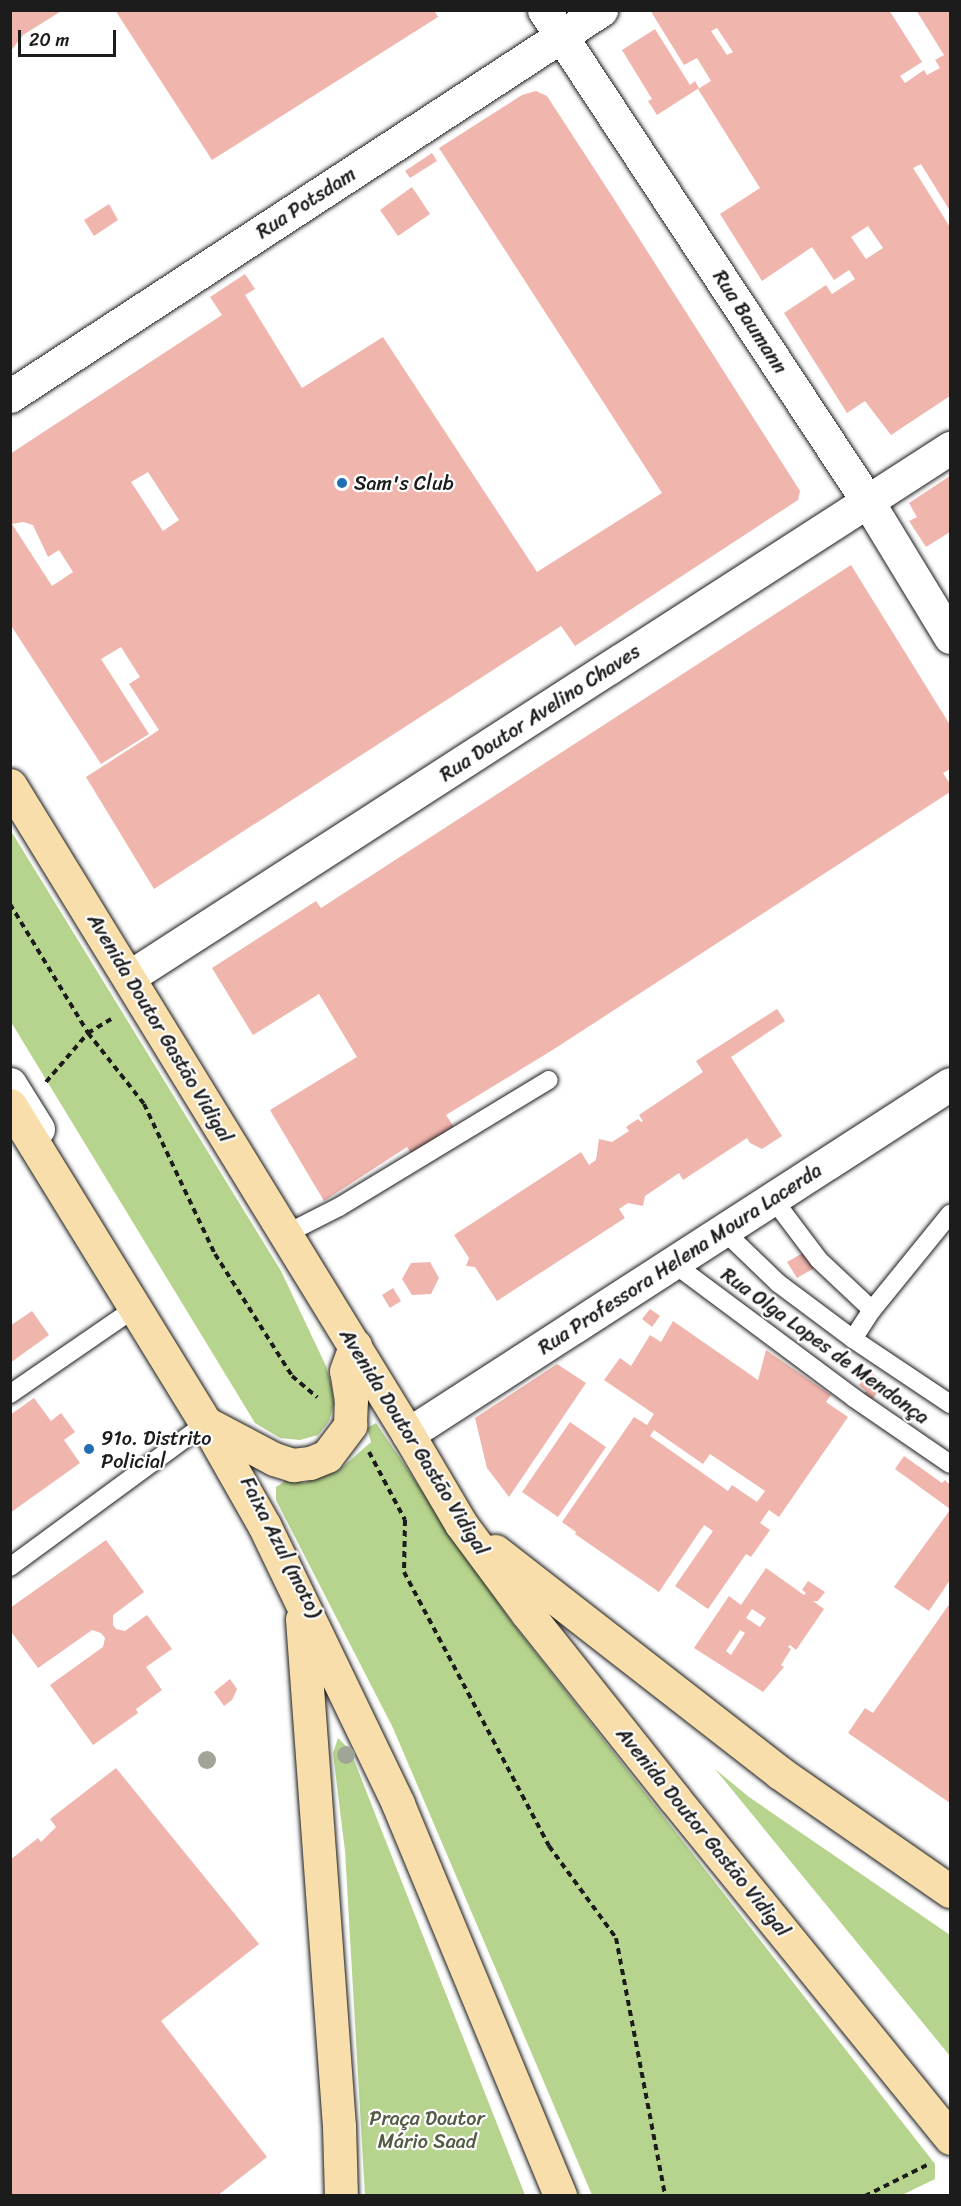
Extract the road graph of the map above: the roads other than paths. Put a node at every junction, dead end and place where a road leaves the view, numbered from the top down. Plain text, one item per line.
1 (601, 10) edge
2 (553, 23) edge
3 (10, 396) edge
4 (951, 448) edge
5 (868, 502) junction
6 (951, 637) edge
7 (10, 784) edge
8 (136, 989) junction
9 (549, 1080) dead end
10 (951, 1084) edge
11 (14, 1096) edge
12 (772, 1199) junction
13 (951, 1214) edge
14 (724, 1231) junction
15 (286, 1234) junction
16 (673, 1263) junction
17 (135, 1308) junction
18 (872, 1310) junction
19 (853, 1339) junction
20 (355, 1346) junction
21 (10, 1394) edge
22 (951, 1404) edge
23 (213, 1426) junction
24 (408, 1434) junction
25 (951, 1464) edge
26 (460, 1524) junction
27 (10, 1567) edge
28 (301, 1600) junction
29 (951, 1891) edge
30 (494, 2038) junction
31 (945, 2148) edge
32 (341, 2196) edge
33 (560, 2196) edge

1 - 2 street, Rua Potsdam
2 - 3 street, Rua Potsdam
2 - 5 street, Rua Baumann
4 - 5 street, Rua Doutor Avelino Chaves
5 - 6 street, Rua Baumann
5 - 8 street, Rua Doutor Avelino Chaves
7 - 8 highway, Avenida Doutor Gastão Vidigal
8 - 15 highway, Avenida Doutor Gastão Vidigal
9 - 15 lane
10 - 12 street, Rua Professora Helena Moura Lacerda
11 - 17 highway
11 - 23 street, Faixa Azul (moto)
12 - 14 street, Rua Professora Helena Moura Lacerda
12 - 18 lane
13 - 18 lane
14 - 16 street, Rua Professora Helena Moura Lacerda
14 - 19 lane
15 - 20 highway, Avenida Doutor Gastão Vidigal
16 - 24 street, Rua Professora Helena Moura Lacerda
16 - 25 lane, Rua Olga Lopes de Mendonça
17 - 21 lane
17 - 23 highway
18 - 19 lane
19 - 22 lane
20 - 23 highway
20 - 24 highway, Avenida Doutor Gastão Vidigal
23 - 27 lane
23 - 28 highway
23 - 30 street, Faixa Azul (moto)
24 - 26 highway, Avenida Doutor Gastão Vidigal
26 - 29 highway
26 - 31 highway, Avenida Doutor Gastão Vidigal
28 - 30 highway
28 - 32 highway
30 - 33 highway

